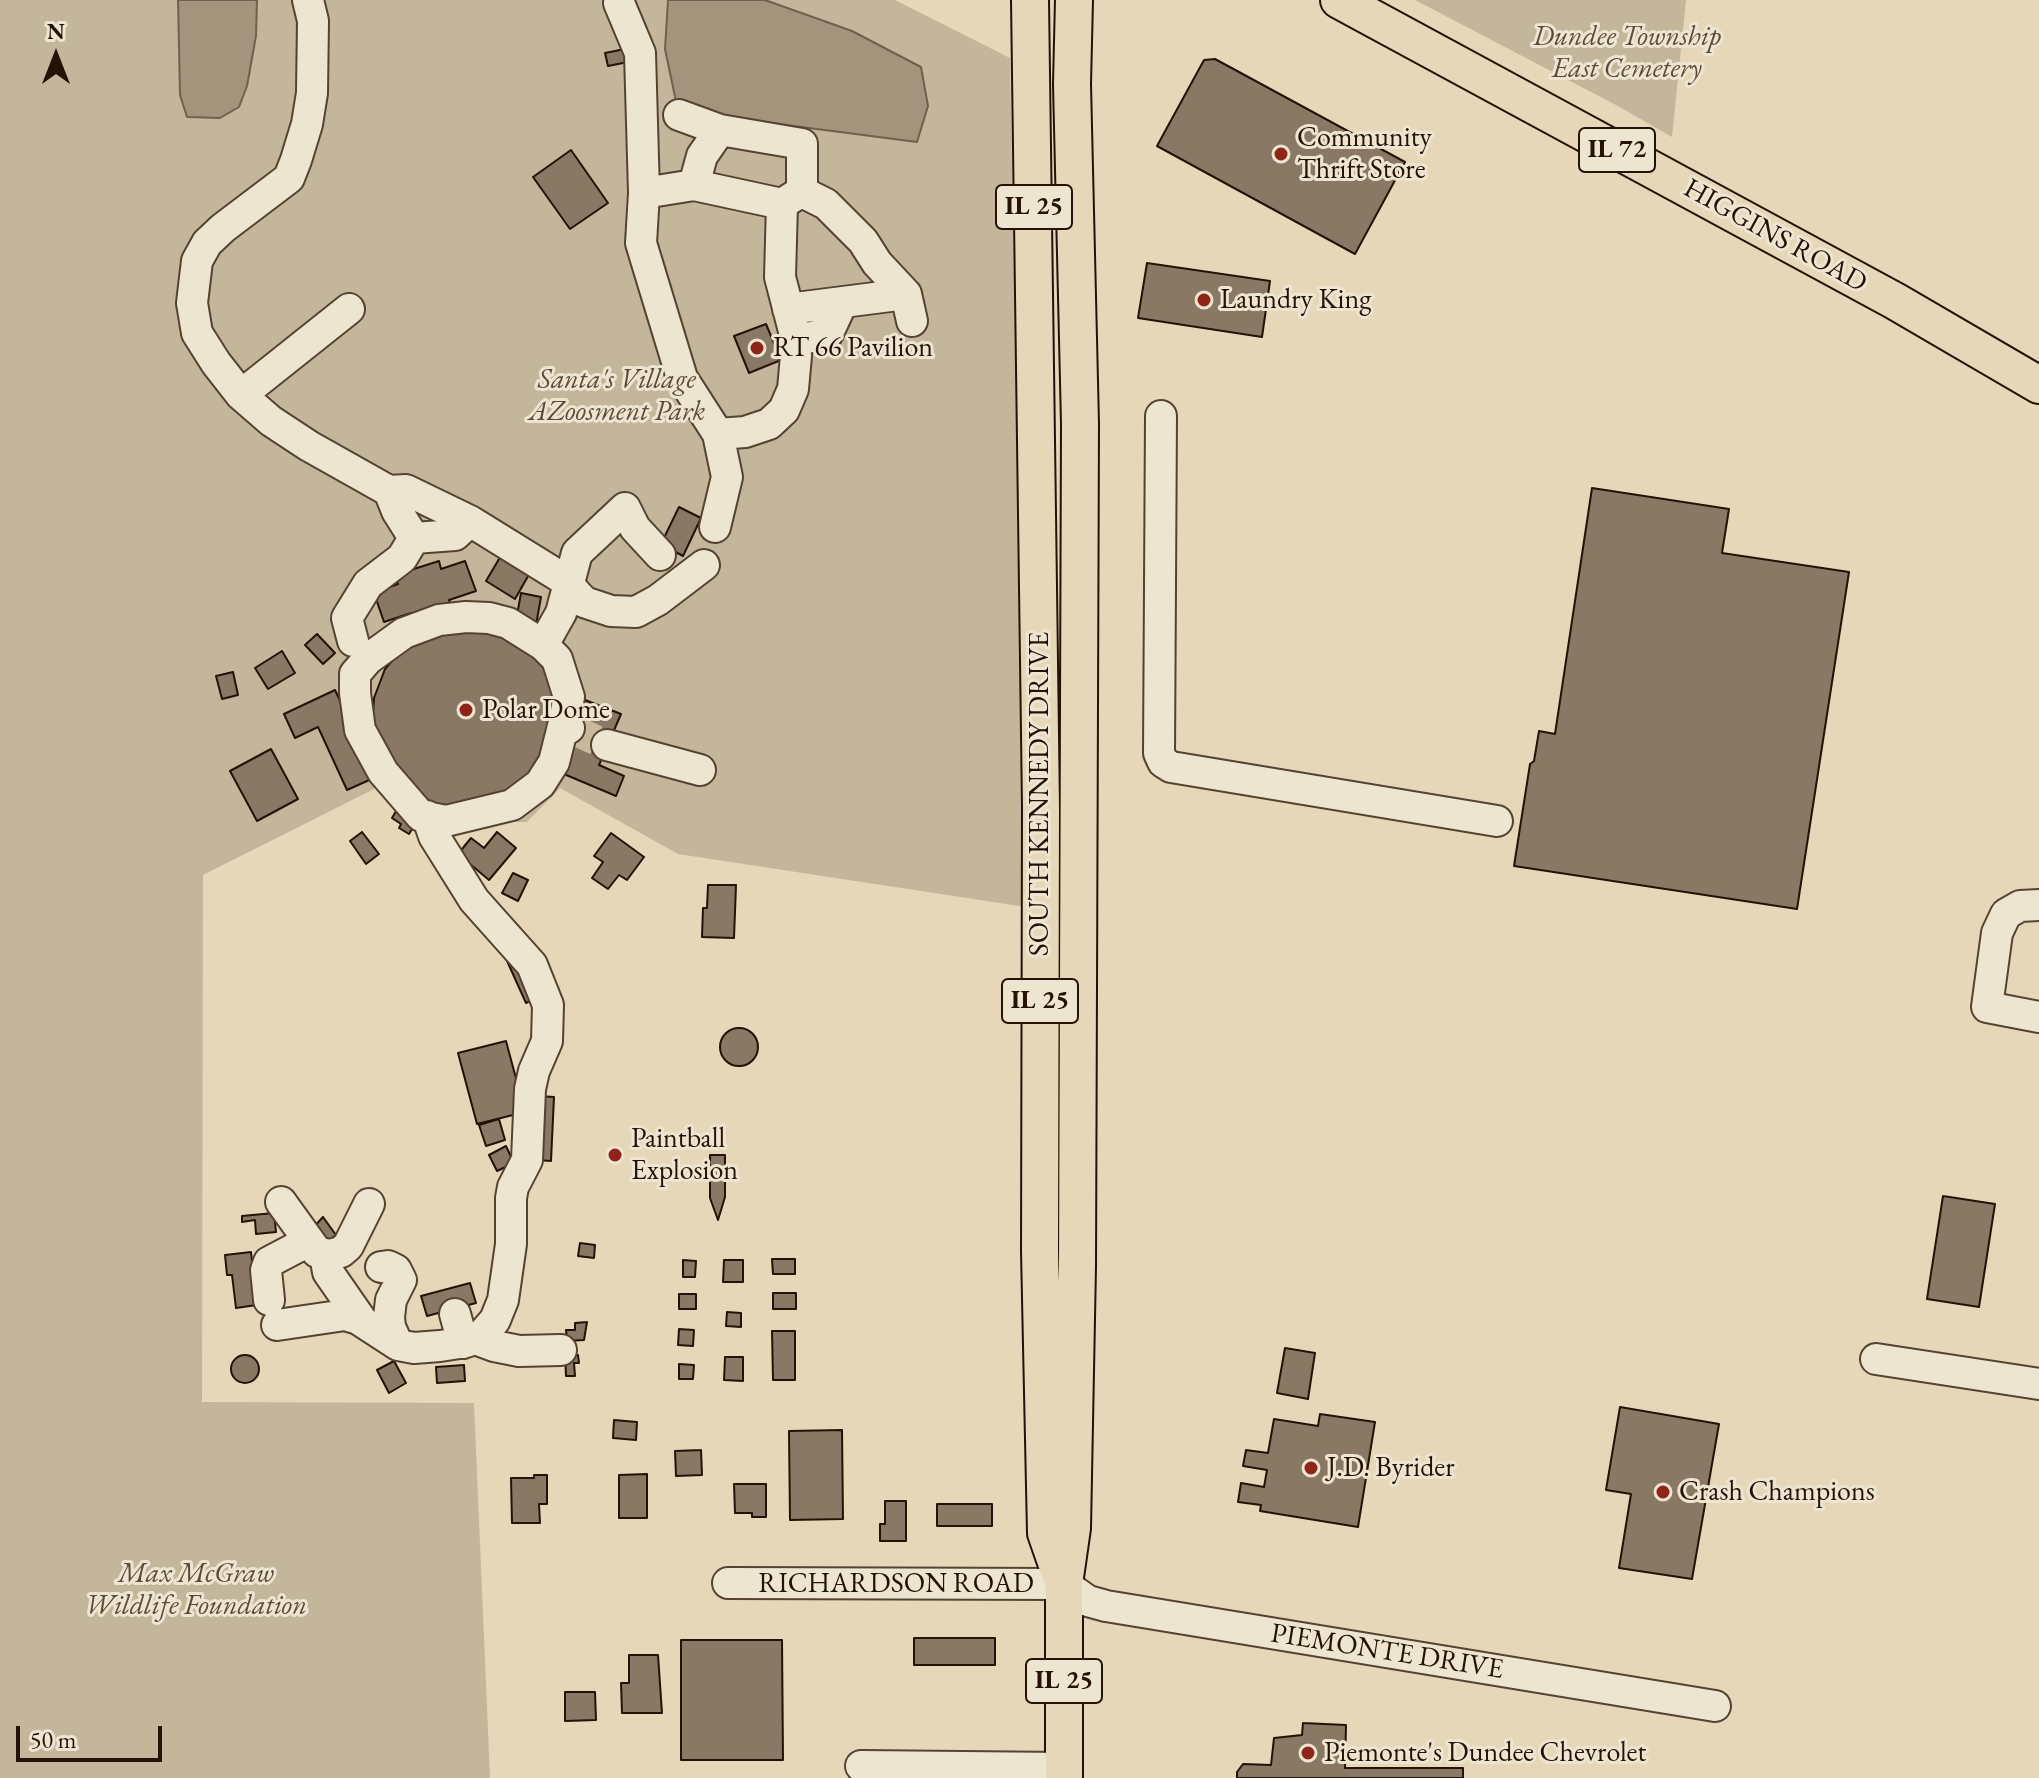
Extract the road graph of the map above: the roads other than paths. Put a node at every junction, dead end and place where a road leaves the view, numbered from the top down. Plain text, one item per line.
1 (308, 0) edge
2 (1030, 0) edge
3 (1339, 0) edge
4 (1074, 1) edge
5 (619, 3) dead end
6 (679, 115) dead end
7 (720, 130) junction
8 (694, 185) junction
9 (644, 193) junction
10 (792, 198) junction
11 (842, 303) junction
12 (349, 309) dead end
13 (788, 309) junction
14 (795, 341) junction
15 (2039, 385) edge
16 (241, 395) junction
17 (1161, 416) dead end
18 (718, 434) junction
19 (389, 491) junction
20 (470, 521) junction
21 (715, 527) dead end
22 (414, 538) junction
23 (660, 555) dead end
24 (704, 565) dead end
25 (569, 586) junction
26 (353, 641) dead end
27 (543, 645) junction
28 (607, 745) tunnel mouth
29 (700, 770) dead end
30 (427, 816) junction
31 (1497, 821) dead end
32 (2039, 905) edge
33 (2039, 1017) edge
34 (1077, 1199) junction
35 (281, 1202) dead end
36 (369, 1204) dead end
37 (1040, 1225) junction
38 (317, 1248) junction
39 (381, 1267) dead end
40 (455, 1314) dead end
41 (362, 1321) junction
42 (469, 1341) junction
43 (398, 1345) junction
44 (561, 1350) dead end
45 (1876, 1359) dead end
46 (2039, 1384) edge
47 (728, 1583) dead end
48 (1064, 1584) junction
49 (1715, 1706) dead end
50 (861, 1766) dead end
51 (1064, 1773) edge

1 - 16 street
2 - 37 main road, SOUTH KENNEDY DRIVE / IL 25
3 - 15 main road, HIGGINS ROAD / IL 72
4 - 34 main road, SOUTH KENNEDY DRIVE / IL 25
5 - 9 street
6 - 7 street
7 - 8 street
7 - 10 street
8 - 9 street
8 - 10 street
9 - 18 street
10 - 11 street
10 - 13 street
11 - 13 street
11 - 14 street
12 - 16 street
13 - 14 street
14 - 18 street
16 - 19 street
17 - 31 street
18 - 21 street
19 - 20 street
19 - 22 street
20 - 22 street
20 - 25 street
22 - 26 street
23 - 25 street
24 - 25 street
25 - 27 street
27 - 30 street
27 - 30 street
28 - 29 street
30 - 42 street
32 - 33 street
34 - 37 street
34 - 48 main road, SOUTH KENNEDY DRIVE / IL 25
35 - 38 street
36 - 38 street
37 - 48 main road, SOUTH KENNEDY DRIVE / IL 25
38 - 41 street
38 - 41 street
39 - 43 street
40 - 42 street
41 - 43 street
42 - 43 street
42 - 44 street
45 - 46 street
47 - 48 street, RICHARDSON ROAD
48 - 49 street, PIEMONTE DRIVE
48 - 51 main road, SOUTH KENNEDY DRIVE / IL 25
50 - 51 street

